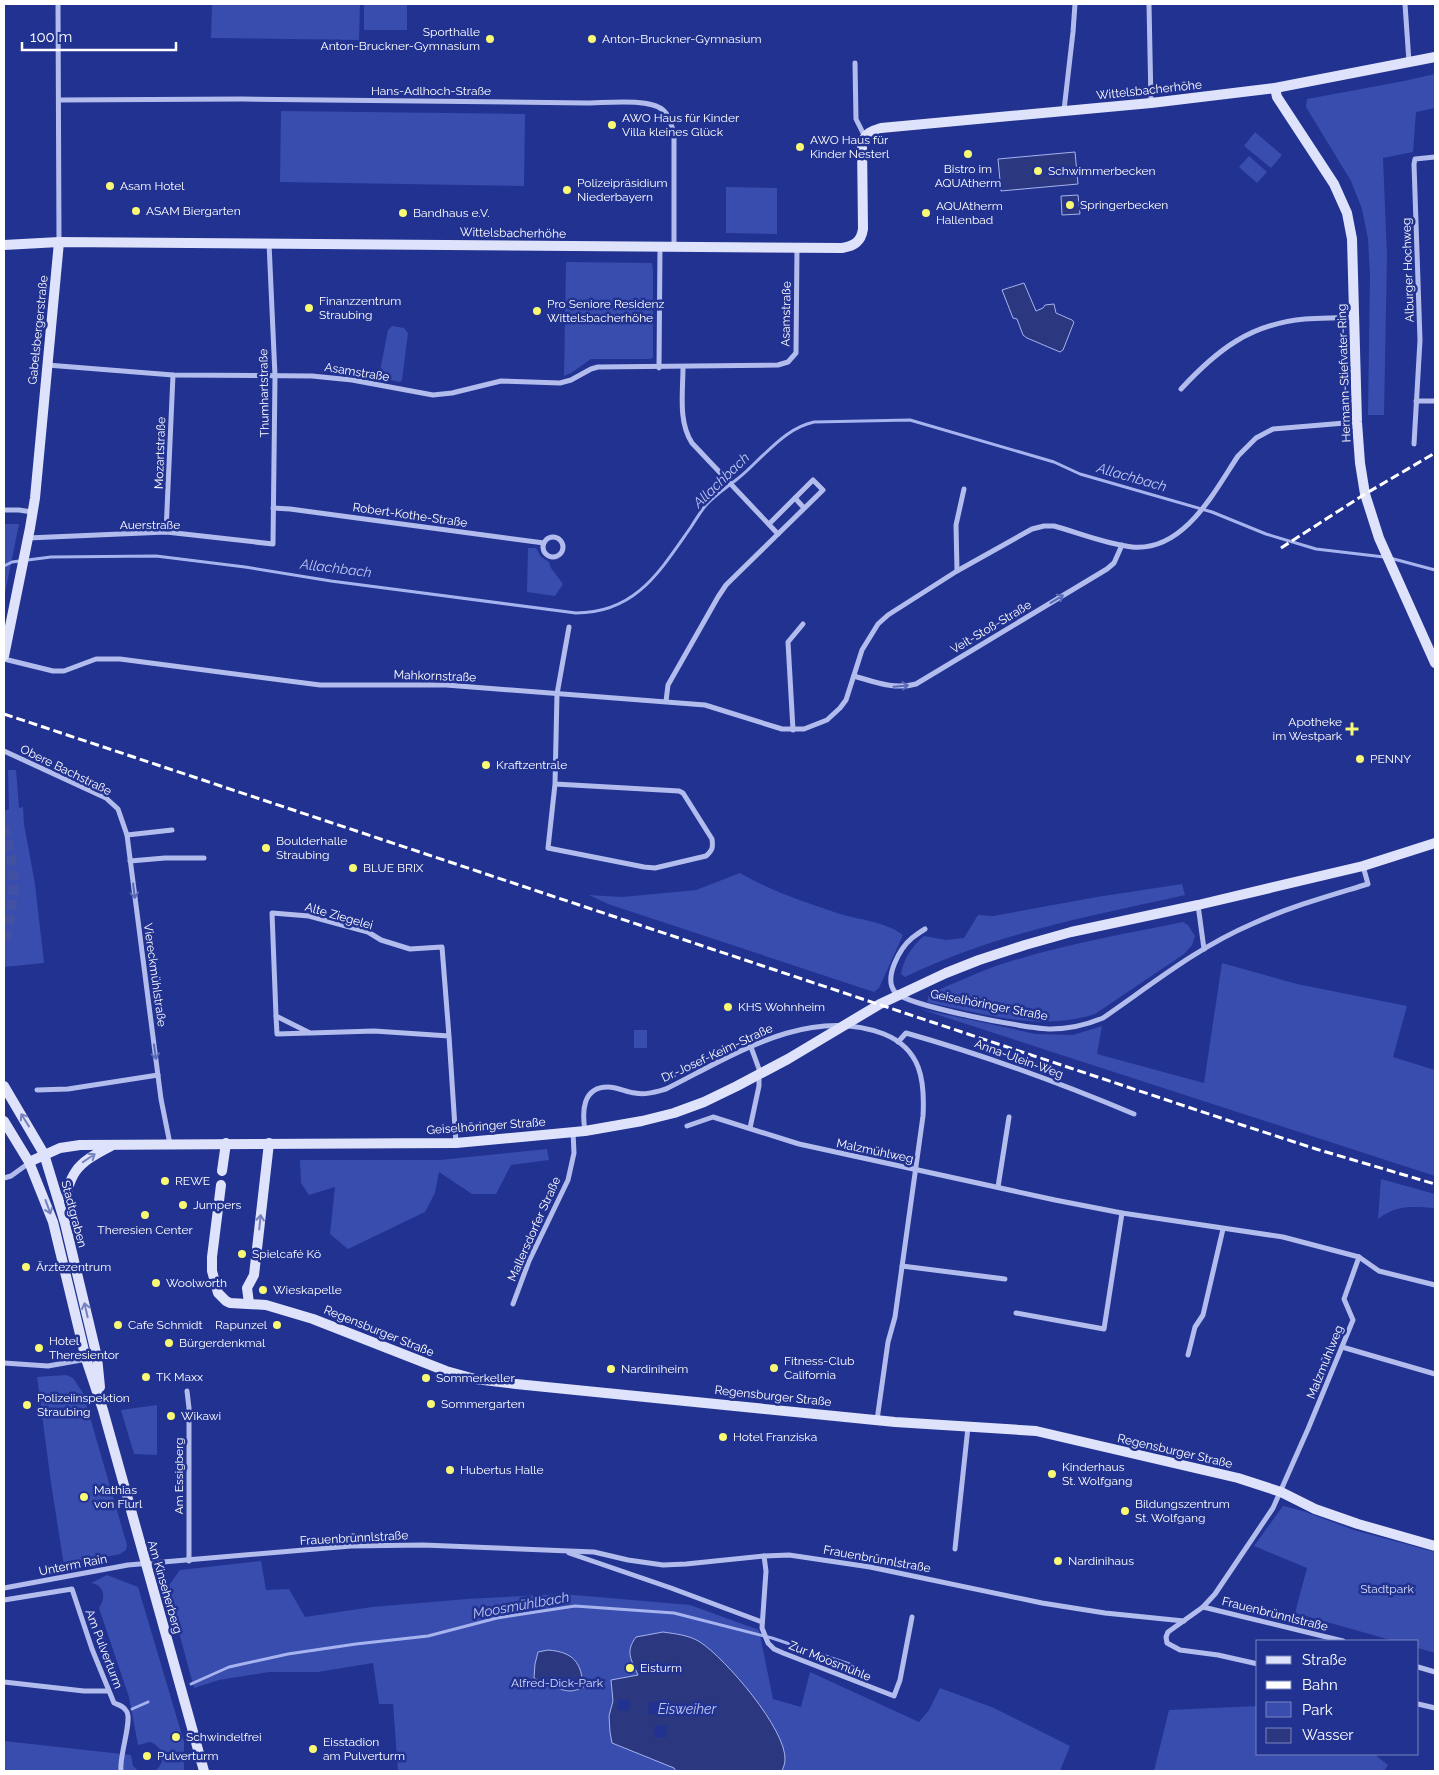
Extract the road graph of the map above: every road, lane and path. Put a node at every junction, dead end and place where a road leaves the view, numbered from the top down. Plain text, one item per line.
1 (58, 4) edge
2 (1074, 4) edge
3 (1149, 4) edge
4 (1405, 4) edge
5 (1435, 57) edge
6 (855, 62) dead end
7 (1408, 62) junction
8 (1275, 88) junction
9 (58, 100) junction
10 (1151, 103) junction
11 (1064, 110) junction
12 (865, 137) junction
13 (1435, 157) edge
14 (59, 242) junction
15 (269, 243) junction
16 (4, 245) edge
17 (660, 247) junction
18 (674, 247) junction
19 (797, 248) junction
20 (1355, 317) junction
21 (46, 366) junction
22 (683, 367) junction
23 (659, 368) junction
24 (173, 375) junction
25 (275, 376) junction
26 (1181, 389) dead end
27 (1416, 401) junction
28 (1435, 401) edge
29 (1357, 422) junction
30 (1414, 444) dead end
31 (964, 489) dead end
32 (795, 498) junction
33 (273, 508) junction
34 (804, 508) junction
35 (4, 510) edge
36 (32, 512) junction
37 (769, 524) junction
38 (166, 532) junction
39 (778, 534) junction
40 (27, 541) junction
41 (544, 543) dead end
42 (273, 544) joint
43 (1122, 545) junction
44 (957, 571) junction
45 (803, 624) dead end
46 (569, 627) dead end
47 (1434, 656) edge
48 (4, 658) edge
49 (854, 676) junction
50 (557, 694) junction
51 (666, 701) junction
52 (793, 730) junction
53 (4, 750) edge
54 (555, 784) junction
55 (118, 809) joint
56 (172, 830) dead end
57 (127, 835) junction
58 (1435, 843) edge
59 (204, 858) dead end
60 (130, 861) junction
61 (1363, 866) junction
62 (1198, 905) junction
63 (924, 929) dead end
64 (1204, 949) junction
65 (276, 1016) junction
66 (310, 1033) junction
67 (450, 1036) junction
68 (898, 1042) junction
69 (751, 1047) junction
70 (158, 1075) junction
71 (4, 1086) edge
72 (37, 1090) dead end
73 (1134, 1114) dead end
74 (1009, 1117) dead end
75 (4, 1121) edge
76 (687, 1126) dead end
77 (750, 1128) junction
78 (585, 1131) junction
79 (573, 1132) junction
80 (226, 1143) junction
81 (269, 1143) junction
82 (456, 1143) junction
83 (114, 1144) junction
84 (170, 1144) junction
85 (44, 1154) junction
86 (29, 1162) junction
87 (916, 1169) junction
88 (222, 1171) dead end
89 (4, 1178) edge
90 (221, 1185) dead end
91 (998, 1187) junction
92 (1122, 1213) junction
93 (62, 1214) junction
94 (1223, 1229) junction
95 (1359, 1256) junction
96 (902, 1266) junction
97 (1005, 1280) dead end
98 (1435, 1285) edge
99 (249, 1303) junction
100 (513, 1304) dead end
101 (1016, 1313) dead end
102 (1342, 1347) junction
103 (1188, 1355) dead end
104 (92, 1358) junction
105 (4, 1363) edge
106 (1435, 1374) edge
107 (187, 1391) dead end
108 (877, 1420) junction
109 (968, 1427) junction
110 (1281, 1492) junction
111 (1435, 1546) edge
112 (955, 1549) dead end
113 (564, 1552) junction
114 (764, 1556) junction
115 (190, 1560) junction
116 (146, 1564) junction
117 (4, 1588) edge
118 (4, 1600) edge
119 (1203, 1607) junction
120 (912, 1617) dead end
121 (1184, 1621) junction
122 (762, 1622) junction
123 (1339, 1640) edge
124 (1256, 1664) edge
125 (1419, 1667) edge
126 (1435, 1672) edge
127 (4, 1682) edge
128 (108, 1691) junction
129 (1419, 1704) edge
130 (1435, 1708) edge
131 (120, 1770) edge
132 (202, 1771) edge

1 - 9 street, Gabelsbergerstraße
2 - 11 street
3 - 10 street
4 - 7 street
5 - 7 street, Wittelsbacherhöhe
6 - 12 street, Wittelsbacherhöhe
7 - 8 street, Wittelsbacherhöhe
8 - 10 street, Wittelsbacherhöhe
8 - 20 street, Hermann-Stiefvater-Ring
9 - 14 street, Gabelsbergerstraße
9 - 18 street, Hans-Adlhoch-Straße
10 - 11 street, Wittelsbacherhöhe
11 - 12 street, Wittelsbacherhöhe
12 - 19 street, Wittelsbacherhöhe
13 - 27 street, Alburger Hochweg
14 - 15 street, Wittelsbacherhöhe
14 - 16 street, Wittelsbacherhöhe
14 - 21 street, Gabelsbergerstraße
15 - 17 street, Wittelsbacherhöhe
15 - 25 street, Thumhartstraße
17 - 18 street, Wittelsbacherhöhe
17 - 23 street
18 - 19 street, Wittelsbacherhöhe
19 - 22 street, Asamstraße
20 - 26 street
20 - 29 street, Hermann-Stiefvater-Ring
21 - 24 street, Asamstraße
21 - 36 street, Gabelsbergerstraße
22 - 23 street, Asamstraße
22 - 37 street
23 - 25 street, Asamstraße
24 - 25 street, Asamstraße
24 - 38 street, Mozartstraße
25 - 33 street, Thumhartstraße
27 - 28 street
27 - 30 street, Alburger Hochweg
29 - 43 street
29 - 47 street, Hermann-Stiefvater-Ring
31 - 44 street
32 - 34 street
32 - 34 street
32 - 37 street
33 - 41 street, Robert-Kothe-Straße
33 - 42 street, Thumhartstraße
34 - 39 street
35 - 36 street
36 - 40 street, Gabelsbergerstraße
37 - 39 street
38 - 40 street, Auerstraße
38 - 42 street, Auerstraße
39 - 51 street
40 - 48 street, Gabelsbergerstraße
43 - 44 street
49 -> 43 street, Veit-Stoß-Straße
44 - 49 street
45 - 52 street
46 - 50 street
48 - 50 street, Mahkornstraße
49 - 52 street
50 - 51 street, Mahkornstraße
50 - 54 street
51 - 52 street, Mahkornstraße
53 - 55 street, Obere Bachstraße
54 - 54 street
55 - 57 street, Viereckmühlstraße
56 - 57 street
57 - 60 street, Viereckmühlstraße
58 - 61 street, Geiselhöringer Straße
59 - 60 street
60 -> 70 street, Viereckmühlstraße
61 - 62 street, Geiselhöringer Straße
61 - 64 street, Geiselhöringer Straße
62 - 64 street
62 - 78 street, Geiselhöringer Straße
63 - 64 street, Geiselhöringer Straße
65 - 66 street, Alte Ziegelei
65 - 66 street, Alte Ziegelei
65 - 67 street, Alte Ziegelei
66 - 67 street, Alte Ziegelei
67 - 82 street, Alte Ziegelei
68 - 69 street, Dr.-Josef-Keim-Straße
68 - 73 street, Anna-Ulein-Weg
68 - 87 street, Dr.-Josef-Keim-Straße
69 - 77 street
69 - 78 street, Dr.-Josef-Keim-Straße
70 - 72 street
70 - 84 street, Viereckmühlstraße
85 -> 71 street, Stadtgraben
74 - 91 street
75 - 86 street, Stadtgraben
76 - 77 street, Malzmühlweg
77 - 87 street, Malzmühlweg
78 - 79 street, Geiselhöringer Straße
79 - 82 street, Geiselhöringer Straße
79 - 100 street, Mallersdorfer Straße
80 - 81 street, Geiselhöringer Straße
80 - 84 street, Geiselhöringer Straße
80 - 88 street
81 - 82 street, Geiselhöringer Straße
99 -> 81 street
83 - 84 street, Geiselhöringer Straße
83 - 85 street, Geiselhöringer Straße
93 -> 83 street
85 - 86 street, Geiselhöringer Straße
85 - 93 street, Stadtgraben
86 - 89 street
86 -> 104 street, Stadtgraben
87 - 91 street, Malzmühlweg
87 - 96 street, Dr.-Josef-Keim-Straße
90 - 99 street, Regensburger Straße
91 - 92 street, Malzmühlweg
92 - 94 street, Malzmühlweg
92 - 101 street
104 -> 93 street, Stadtgraben
94 - 95 street, Malzmühlweg
94 - 103 street
95 - 98 street
95 - 102 street, Malzmühlweg
96 - 97 street
96 - 108 street, Dr.-Josef-Keim-Straße
99 - 108 street, Regensburger Straße
102 - 106 street
102 - 110 street, Malzmühlweg
104 - 105 street
104 - 116 street, Am Kinseherberg
107 - 115 street, Am Essigberg
108 - 109 street, Regensburger Straße
109 - 110 street, Regensburger Straße
109 - 112 street
110 - 111 street, Regensburger Straße
110 - 119 street, Frauenbrünnlstraße
113 - 114 street, Frauenbrünnlstraße
113 - 115 street, Frauenbrünnlstraße
113 - 122 street, Frauenbrünnlstraße
114 - 121 street, Frauenbrünnlstraße
114 - 122 street, Zur Moosmühle
115 - 116 street, Frauenbrünnlstraße
116 - 117 street, Unterm Rain
116 - 132 street, Am Kinseherberg
118 - 128 street, Am Pulverturm
119 - 121 street, Frauenbrünnlstraße
119 - 123 street, Frauenbrünnlstraße
120 - 122 street, Zur Moosmühle
121 - 124 street, Frauenbrünnlstraße
125 - 126 street
127 - 128 street
128 - 131 street, Am Pulverturm
129 - 130 street

